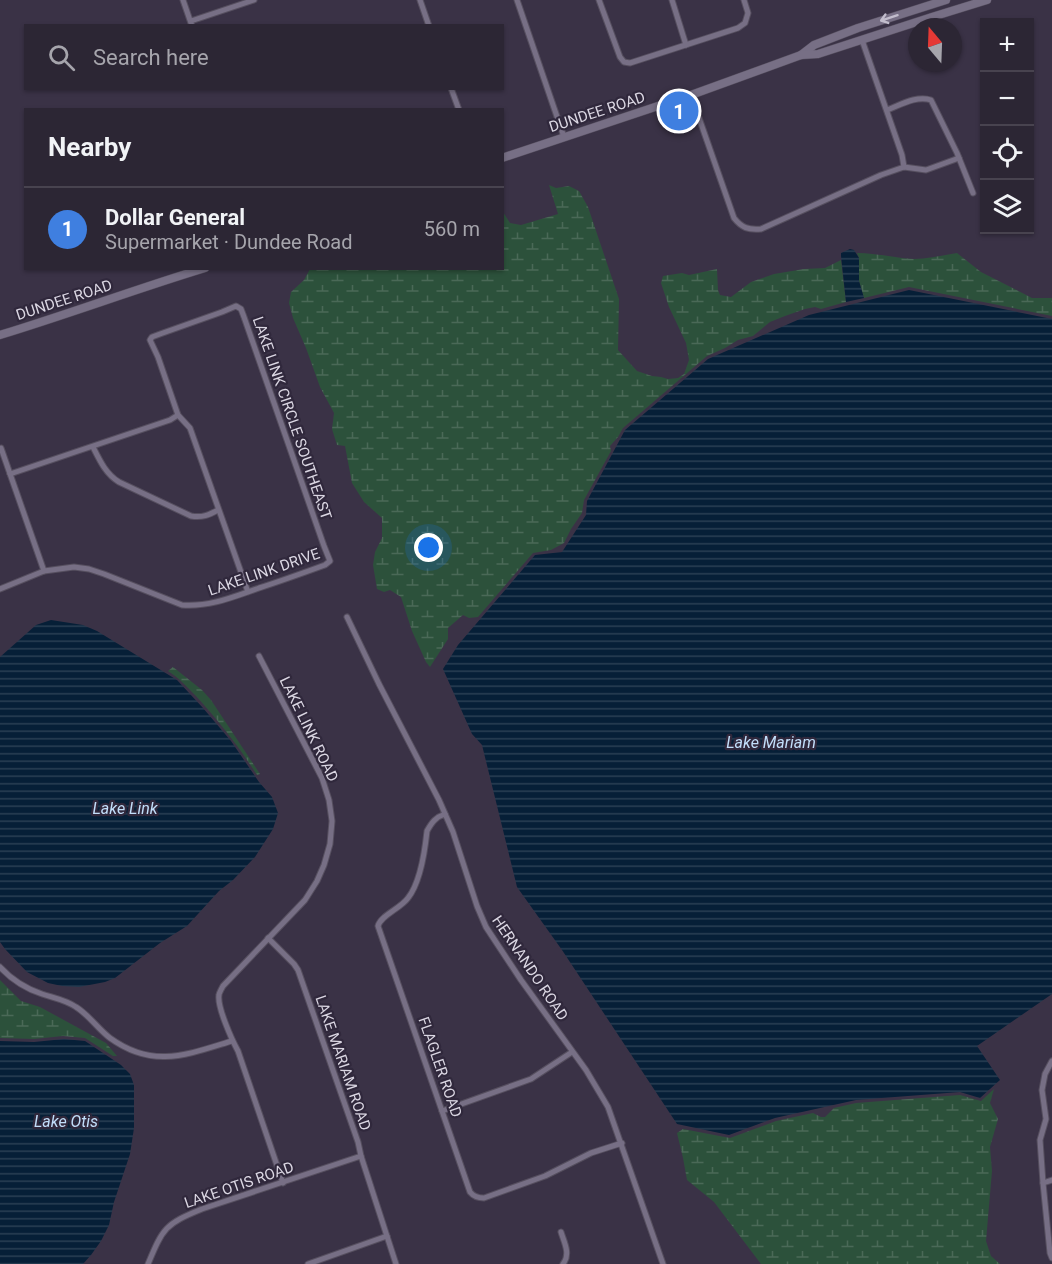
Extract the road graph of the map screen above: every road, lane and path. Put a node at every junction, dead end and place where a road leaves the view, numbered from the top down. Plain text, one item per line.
1 (183, 0) edge
2 (254, 0) edge
3 (420, 0) edge
4 (517, 0) edge
5 (599, 0) edge
6 (672, 0) edge
7 (744, 0) edge
8 (945, 0) edge
9 (987, 0) edge
10 (949, 12) junction
11 (192, 23) edge
12 (428, 24) edge
13 (862, 40) junction
14 (686, 45) junction
15 (801, 55) junction
16 (452, 90) edge
17 (691, 95) junction
18 (458, 108) edge
19 (887, 110) junction
20 (564, 137) junction
21 (504, 157) edge
22 (959, 158) junction
23 (904, 167) junction
24 (973, 193) dead end
25 (199, 270) edge
26 (0, 335) edge
27 (178, 415) junction
28 (93, 447) junction
29 (1, 448) edge
30 (10, 474) junction
31 (218, 510) junction
32 (330, 561) joint
33 (44, 571) junction
34 (0, 589) edge
35 (248, 592) junction
36 (347, 617) dead end
37 (259, 656) dead end
38 (445, 814) junction
39 (268, 938) junction
40 (0, 967) edge
41 (232, 1041) junction
42 (572, 1052) junction
43 (1052, 1061) edge
44 (442, 1111) junction
45 (622, 1143) junction
46 (361, 1156) junction
47 (1052, 1180) edge
48 (283, 1183) junction
49 (1044, 1183) junction
50 (561, 1232) dead end
51 (387, 1236) junction
52 (1052, 1258) edge
53 (148, 1264) edge
54 (308, 1264) edge
55 (396, 1264) edge
56 (563, 1264) edge
57 (663, 1264) edge

1 - 11 street
2 - 11 street
3 - 12 street
4 - 20 street
5 - 14 street
6 - 14 street
7 - 14 street
8 - 10 main road
8 -> 15 main road, DUNDEE ROAD
9 - 10 main road, DUNDEE ROAD
10 - 13 main road, DUNDEE ROAD
13 - 15 main road, DUNDEE ROAD
13 - 19 street
15 - 17 main road, DUNDEE ROAD
16 - 18 street
17 - 20 main road, DUNDEE ROAD
17 - 23 street
19 - 22 street
19 - 23 street
20 - 21 main road, DUNDEE ROAD
22 - 23 street
22 - 24 street
25 - 26 main road, DUNDEE ROAD
27 - 28 street
27 - 31 street
27 - 32 street, LAKE LINK CIRCLE SOUTHEAST
28 - 30 street
28 - 31 street
29 - 30 street
30 - 33 street
31 - 35 street
32 - 35 street, LAKE LINK DRIVE
33 - 34 street, LAKE LINK DRIVE
33 - 35 street, LAKE LINK DRIVE
36 - 38 street, HERNANDO ROAD
37 - 39 street, LAKE LINK ROAD
38 - 42 street, HERNANDO ROAD
38 - 44 street, FLAGLER ROAD
39 - 41 street
39 - 46 street, LAKE MARIAM ROAD
40 - 41 street
41 - 48 street
42 - 44 street
42 - 45 street, HERNANDO ROAD
43 - 49 street
44 - 45 street, FLAGLER ROAD
45 - 57 street, HERNANDO ROAD
46 - 48 street, LAKE OTIS ROAD
46 - 51 street, LAKE MARIAM ROAD
47 - 49 street
48 - 53 street, LAKE OTIS ROAD
49 - 52 street
50 - 56 street
51 - 54 street
51 - 55 street, LAKE MARIAM ROAD

